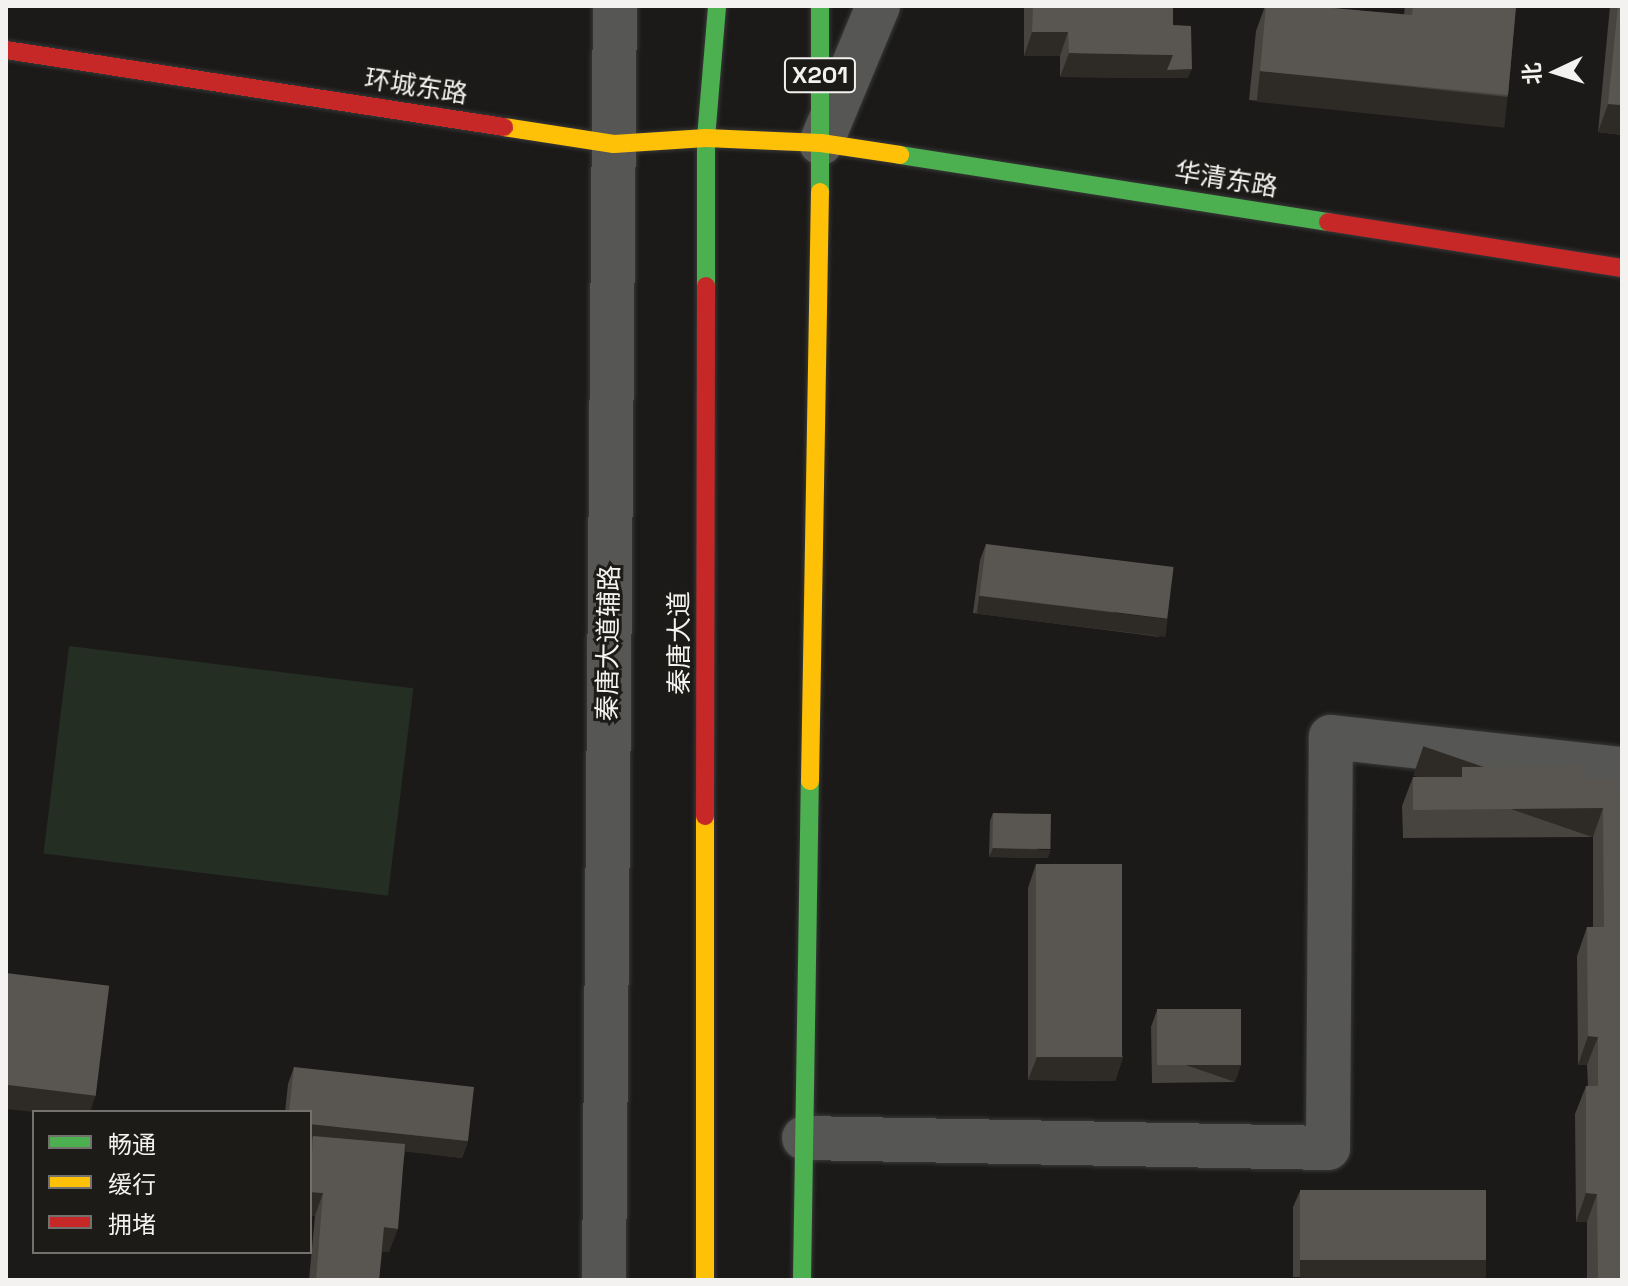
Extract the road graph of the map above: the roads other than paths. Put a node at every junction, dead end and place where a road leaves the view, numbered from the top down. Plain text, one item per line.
1 (615, 6) edge
2 (717, 6) edge
3 (820, 6) edge
4 (878, 6) edge
5 (6, 50) edge
6 (706, 138) junction
7 (821, 143) junction
8 (614, 144) junction
9 (1622, 268) edge
10 (1622, 769) edge
11 (804, 1138) junction
12 (604, 1280) edge
13 (705, 1280) edge
14 (802, 1280) edge

1 - 8 street, 秦唐大道辅路
2 - 6 main road, 秦唐大道
3 - 7 main road, X201
4 - 7 street
5 - 8 main road, 环城东路
6 - 7 main road, 环城东路
6 - 8 main road, 环城东路
6 - 13 main road, 秦唐大道
7 - 9 main road, 华清东路
7 - 11 main road
8 - 12 street, 秦唐大道辅路
10 - 11 street
11 - 14 main road

